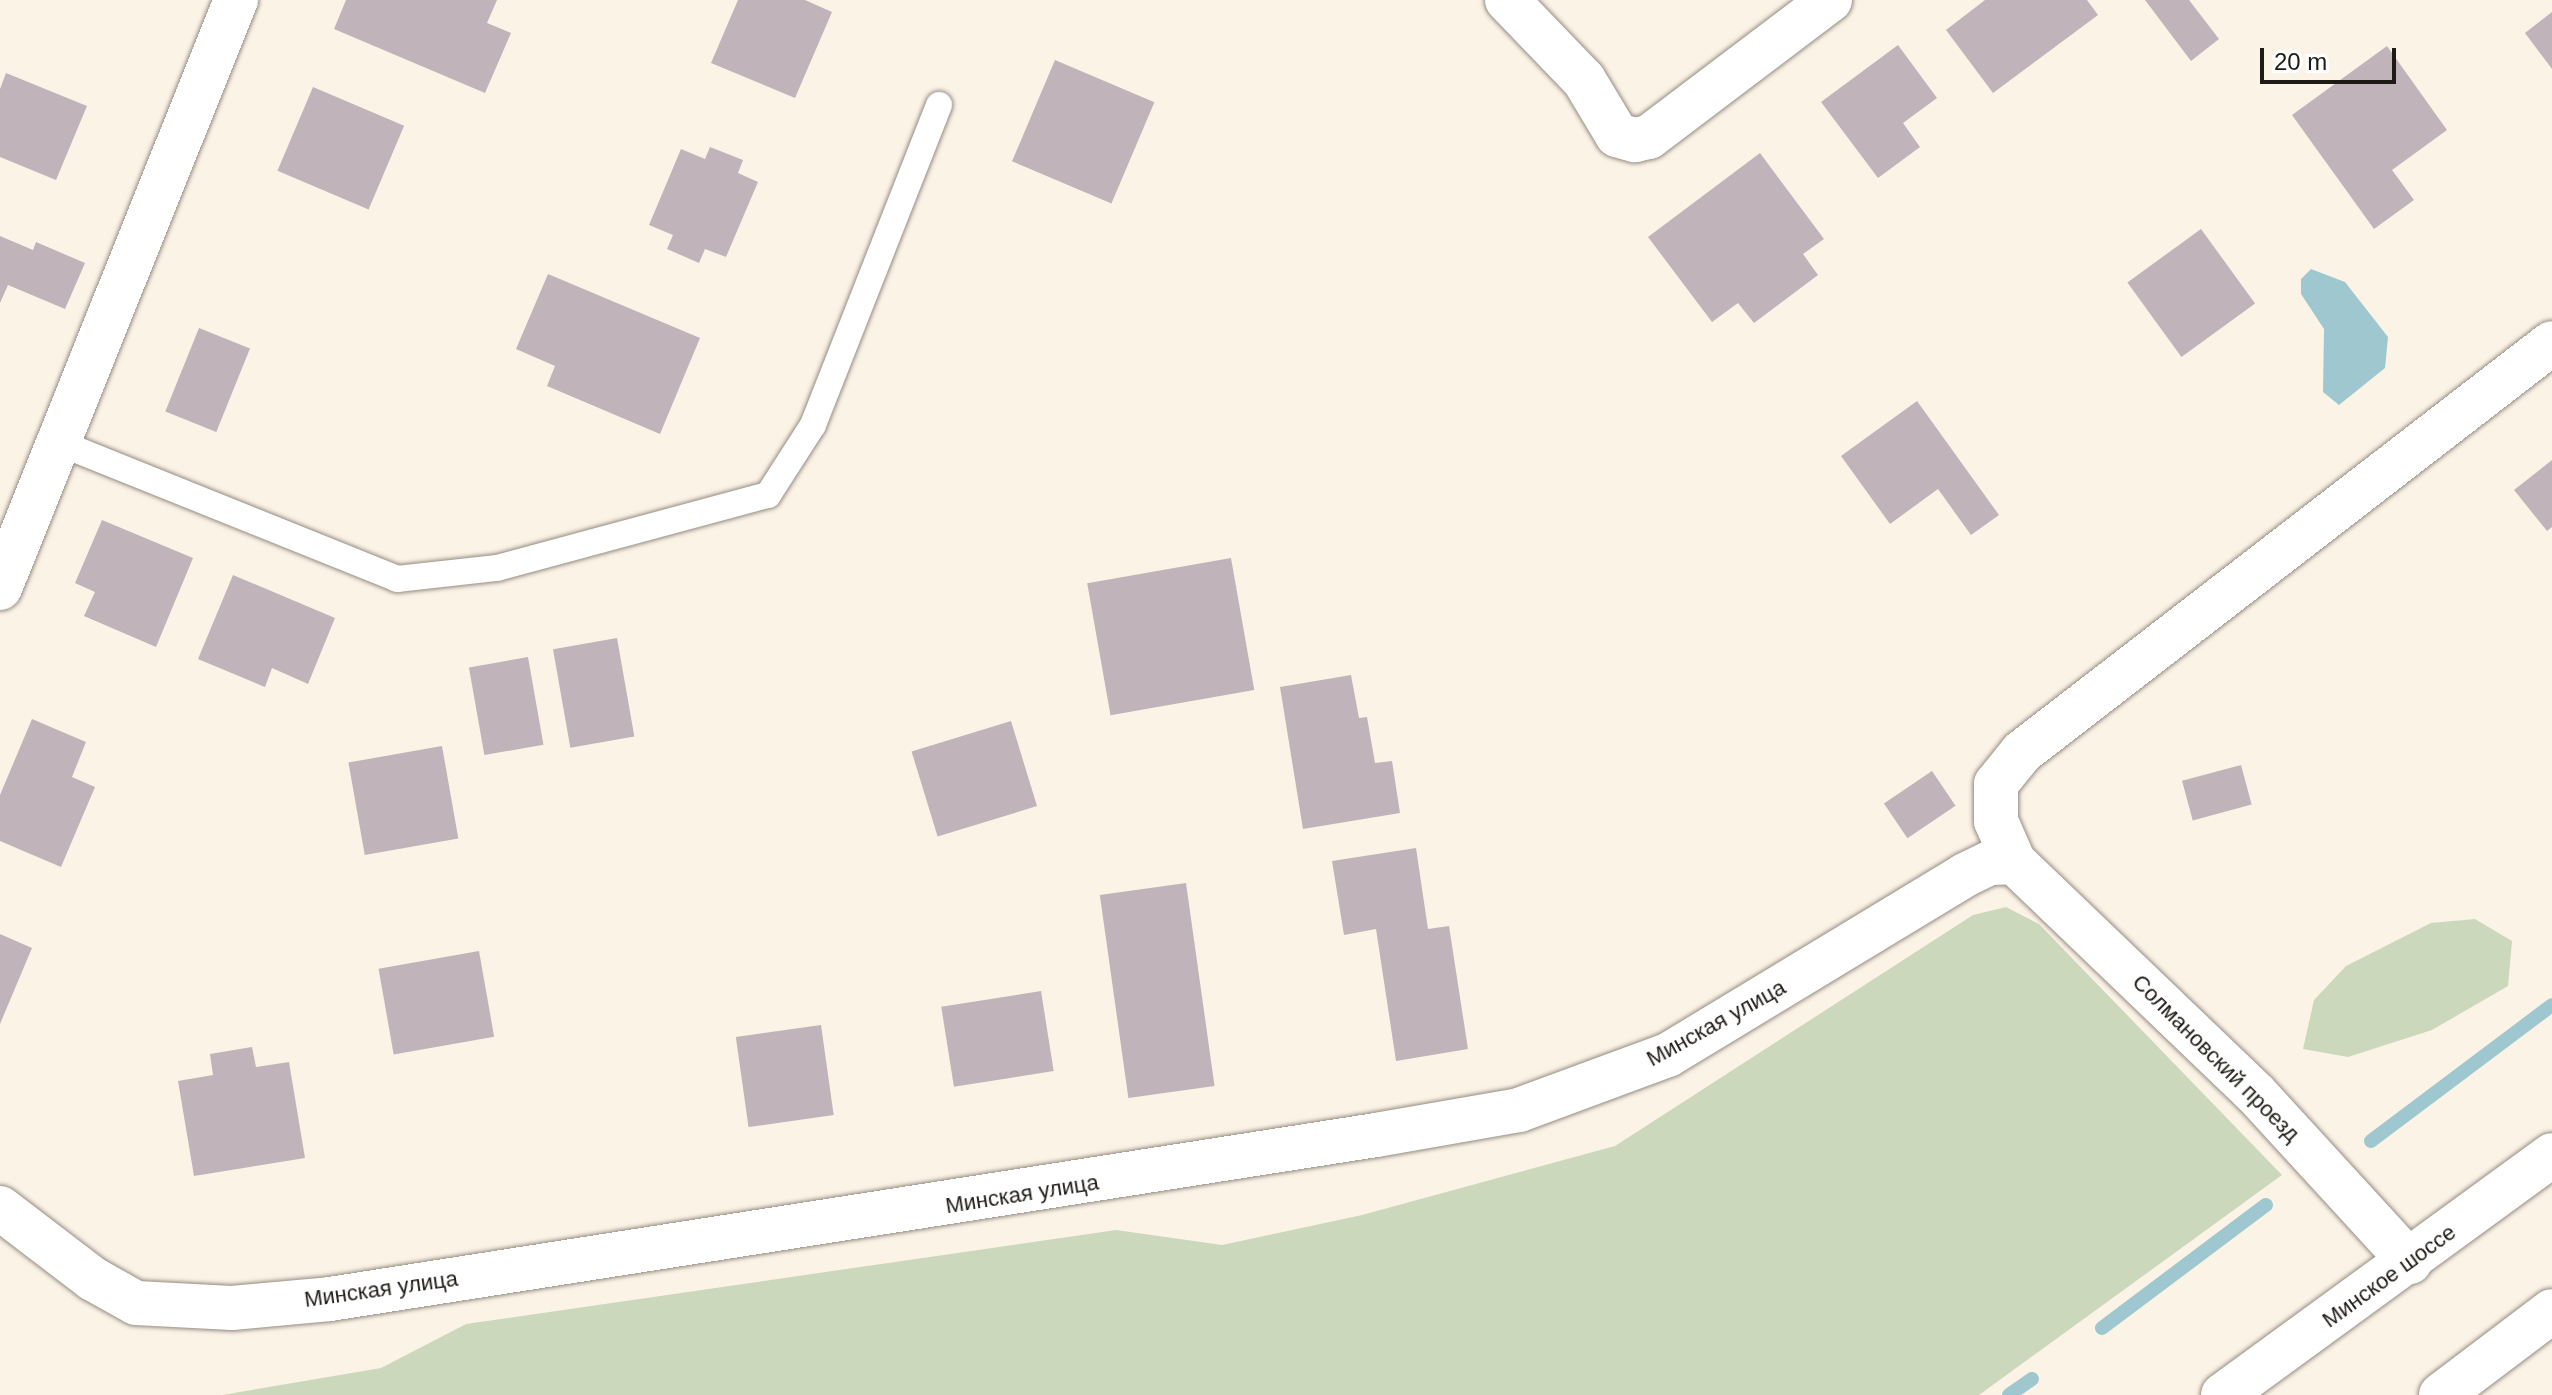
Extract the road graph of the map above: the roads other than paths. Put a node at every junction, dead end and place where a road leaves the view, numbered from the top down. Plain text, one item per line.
1 (236, 0) edge
2 (1507, 0) edge
3 (1830, 0) edge
4 (939, 105) dead end
5 (2552, 343) edge
6 (57, 442) junction
7 (0, 588) edge
8 (2014, 862) junction
9 (2552, 1155) edge
10 (0, 1208) edge
11 (2410, 1262) junction
12 (2552, 1311) edge
13 (2223, 1395) edge
14 (2441, 1395) edge

1 - 6 main road
2 - 3 main road
4 - 6 lane
5 - 8 main road
6 - 7 main road
8 - 10 main road, Минская улица
8 - 11 main road, Солмановский проезд
9 - 11 main road, Минское шоссе
11 - 13 main road, Минское шоссе
12 - 14 main road

